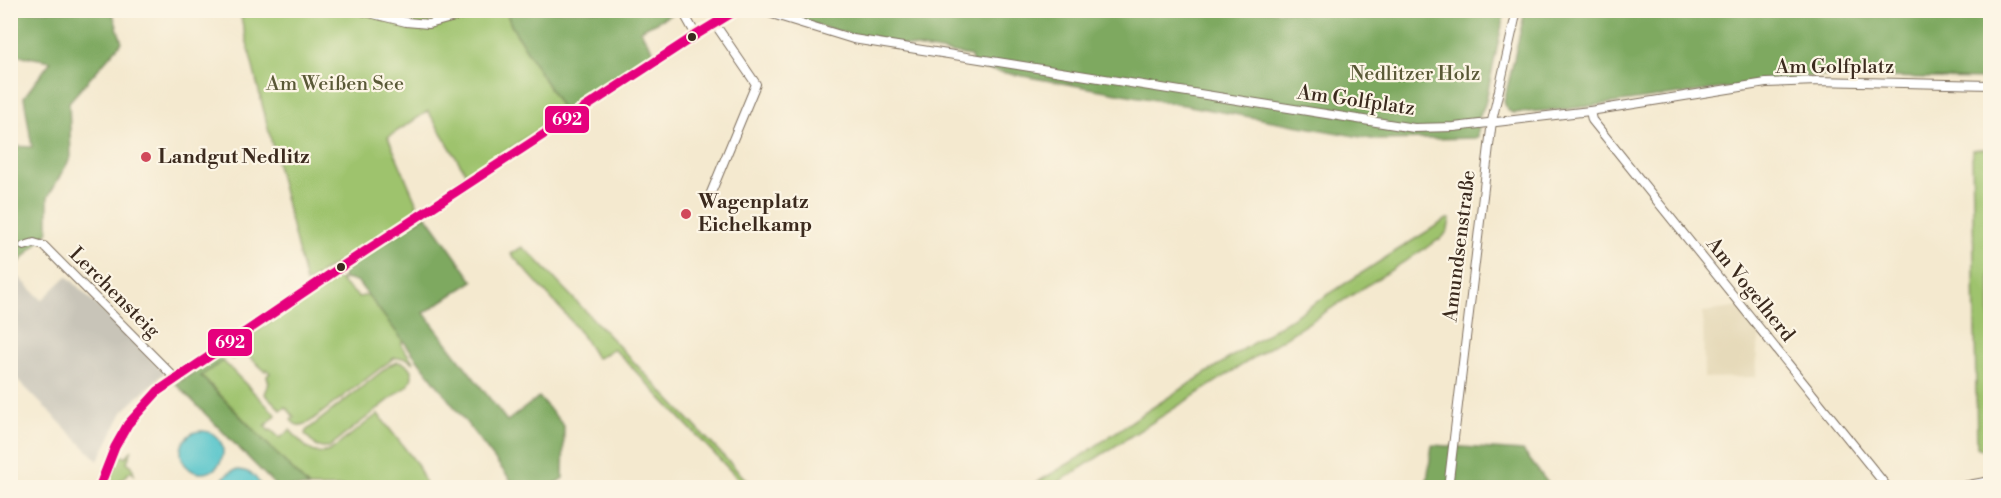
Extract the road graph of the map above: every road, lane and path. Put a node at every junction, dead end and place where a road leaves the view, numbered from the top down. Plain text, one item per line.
1 (357, 10) edge
2 (480, 10) edge
3 (682, 10) edge
4 (738, 10) edge
5 (759, 10) edge
6 (1516, 10) edge
7 (715, 24) junction
8 (696, 35) junction
9 (1990, 85) edge
10 (1590, 111) junction
11 (1492, 121) junction
12 (708, 200) dead end
13 (24, 246) dead end
14 (175, 378) junction
15 (1990, 481) edge
16 (99, 488) edge
17 (1448, 488) edge
18 (1888, 488) edge
19 (1953, 488) edge

1 - 2 street
3 - 8 street
4 - 7 street
5 - 11 street, Am Golfplatz
6 - 11 street, Amundsenstraße
7 - 8 street
7 - 12 street
8 - 14 street
9 - 10 street, Am Golfplatz
10 - 11 street, Am Golfplatz
10 - 18 street, Am Vogelherd
11 - 17 street, Amundsenstraße
13 - 14 street, Lerchensteig
14 - 16 street
15 - 19 street

